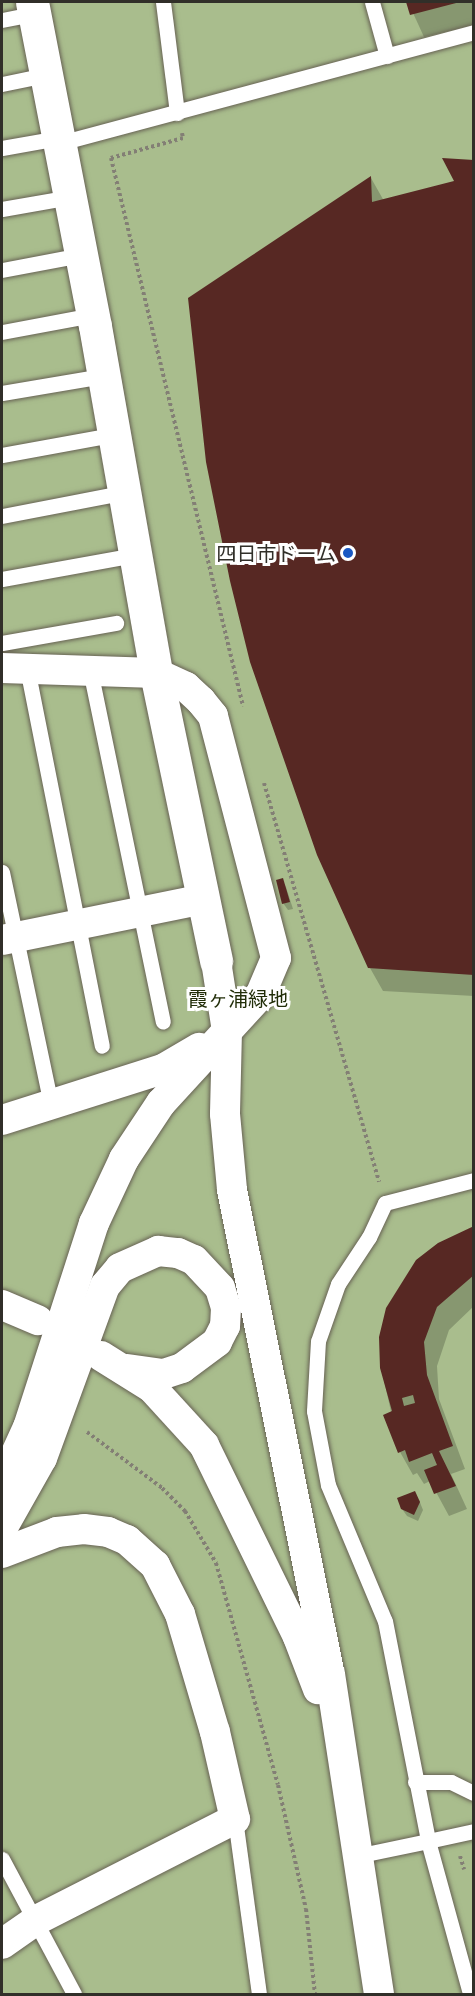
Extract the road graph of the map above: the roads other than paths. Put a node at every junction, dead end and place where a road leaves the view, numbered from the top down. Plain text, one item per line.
1 (163, 2) edge
2 (372, 2) edge
3 (33, 8) edge
4 (2, 20) edge
5 (474, 32) edge
6 (387, 56) junction
7 (46, 75) junction
8 (2, 84) edge
9 (177, 113) junction
10 (59, 140) junction
11 (2, 148) edge
12 (70, 197) junction
13 (2, 208) edge
14 (81, 255) junction
15 (2, 270) edge
16 (93, 315) junction
17 (2, 333) edge
18 (103, 376) junction
19 (2, 393) edge
20 (112, 435) junction
21 (2, 455) edge
22 (122, 494) junction
23 (2, 516) edge
24 (134, 555) junction
25 (2, 579) edge
26 (116, 622) dead end
27 (2, 643) edge
28 (14, 668) edge
29 (90, 670) junction
30 (156, 673) junction
31 (2, 872) edge
32 (204, 899) junction
33 (139, 912) junction
34 (75, 924) junction
35 (8, 939) edge
36 (216, 961) joint
37 (163, 1021) dead end
38 (227, 1031) junction
39 (102, 1046) dead end
40 (51, 1104) junction
41 (2, 1120) edge
42 (474, 1180) edge
43 (2, 1305) edge
44 (39, 1320) dead end
45 (2, 1484) edge
46 (2, 1529) edge
47 (2, 1553) edge
48 (415, 1782) junction
49 (474, 1793) edge
50 (236, 1820) junction
51 (471, 1828) edge
52 (428, 1841) junction
53 (361, 1855) junction
54 (2, 1859) edge
55 (35, 1921) junction
56 (2, 1944) edge
57 (74, 1995) edge
58 (260, 1995) edge
59 (379, 1995) edge
60 (470, 1995) edge

1 - 9 lane
2 - 6 lane
3 - 4 lane
3 - 7 street
5 - 6 lane
6 - 9 lane
7 - 8 lane
7 - 10 street
9 - 10 lane
10 - 11 lane
10 - 12 street
12 - 13 lane
12 - 14 street
14 - 15 lane
14 - 16 street
16 - 17 lane
16 - 18 street
18 - 19 lane
18 - 20 street
20 - 21 lane
20 - 22 street
22 - 23 lane
22 - 24 street
24 - 25 lane
24 - 30 street
26 - 27 lane
28 - 29 street
28 - 34 lane
29 - 30 street
29 - 33 lane
30 - 32 street
30 - 38 street
31 - 35 lane
32 - 33 street
32 - 36 street
33 - 34 street
33 - 37 lane
34 - 35 street
34 - 39 lane
35 - 40 lane
36 - 38 street
38 - 40 street
38 - 45 street
38 - 53 street
40 - 41 street
42 - 48 lane
43 - 44 street
46 - 53 street
47 - 50 street
48 - 49 lane
48 - 52 lane
50 - 55 street
50 - 58 lane
51 - 52 lane
52 - 53 lane
52 - 60 lane
53 - 59 street
54 - 55 lane
55 - 56 street
55 - 57 lane

